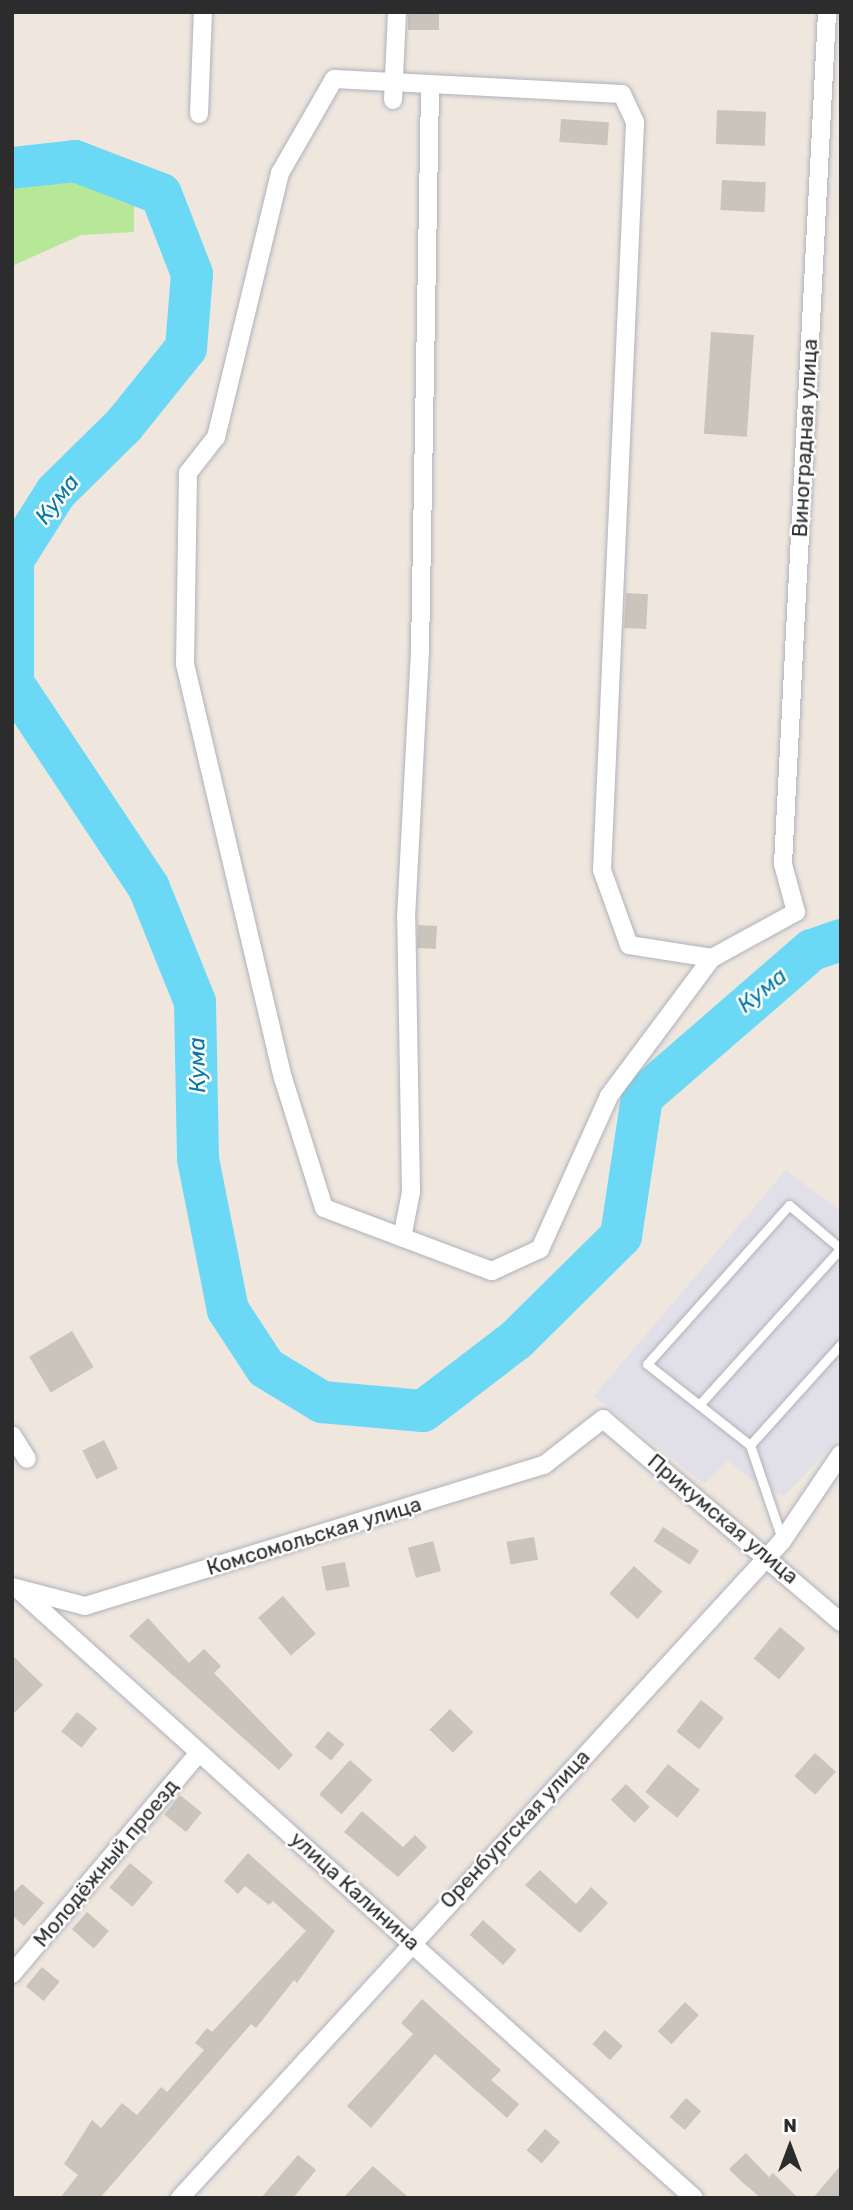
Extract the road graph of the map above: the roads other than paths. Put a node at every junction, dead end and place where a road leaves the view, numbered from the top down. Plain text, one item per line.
1 (203, 12) edge
2 (397, 12) edge
3 (827, 12) edge
4 (394, 82) junction
5 (430, 88) junction
6 (393, 100) dead end
7 (199, 114) dead end
8 (712, 958) junction
9 (402, 1237) junction
10 (840, 1249) edge
11 (841, 1344) edge
12 (699, 1405) junction
13 (603, 1419) joint
14 (12, 1435) edge
15 (751, 1445) junction
16 (841, 1454) edge
17 (27, 1459) dead end
18 (782, 1541) junction
19 (768, 1555) junction
20 (13, 1587) edge
21 (841, 1622) edge
22 (199, 1753) junction
23 (412, 1941) junction
24 (12, 1974) edge
25 (180, 2198) edge
26 (694, 2198) edge

1 - 7 street
2 - 4 street
3 - 8 street, Виноградная улица
4 - 5 street
4 - 6 street
4 - 9 street
5 - 8 street
5 - 9 street
8 - 9 street
10 - 12 lane
10 - 12 lane
11 - 15 lane
12 - 15 lane
13 - 19 street, Прикумская улица
13 - 20 street, Комсомольская улица
14 - 17 street
15 - 18 lane
16 - 18 street, Оренбургская улица
18 - 19 street, Оренбургская улица
19 - 21 street, Прикумская улица
19 - 23 street, Оренбургская улица
20 - 22 street, улица Калинина
22 - 23 street, улица Калинина
22 - 24 street, Молодёжный проезд
23 - 25 street, Оренбургская улица
23 - 26 street, улица Калинина

